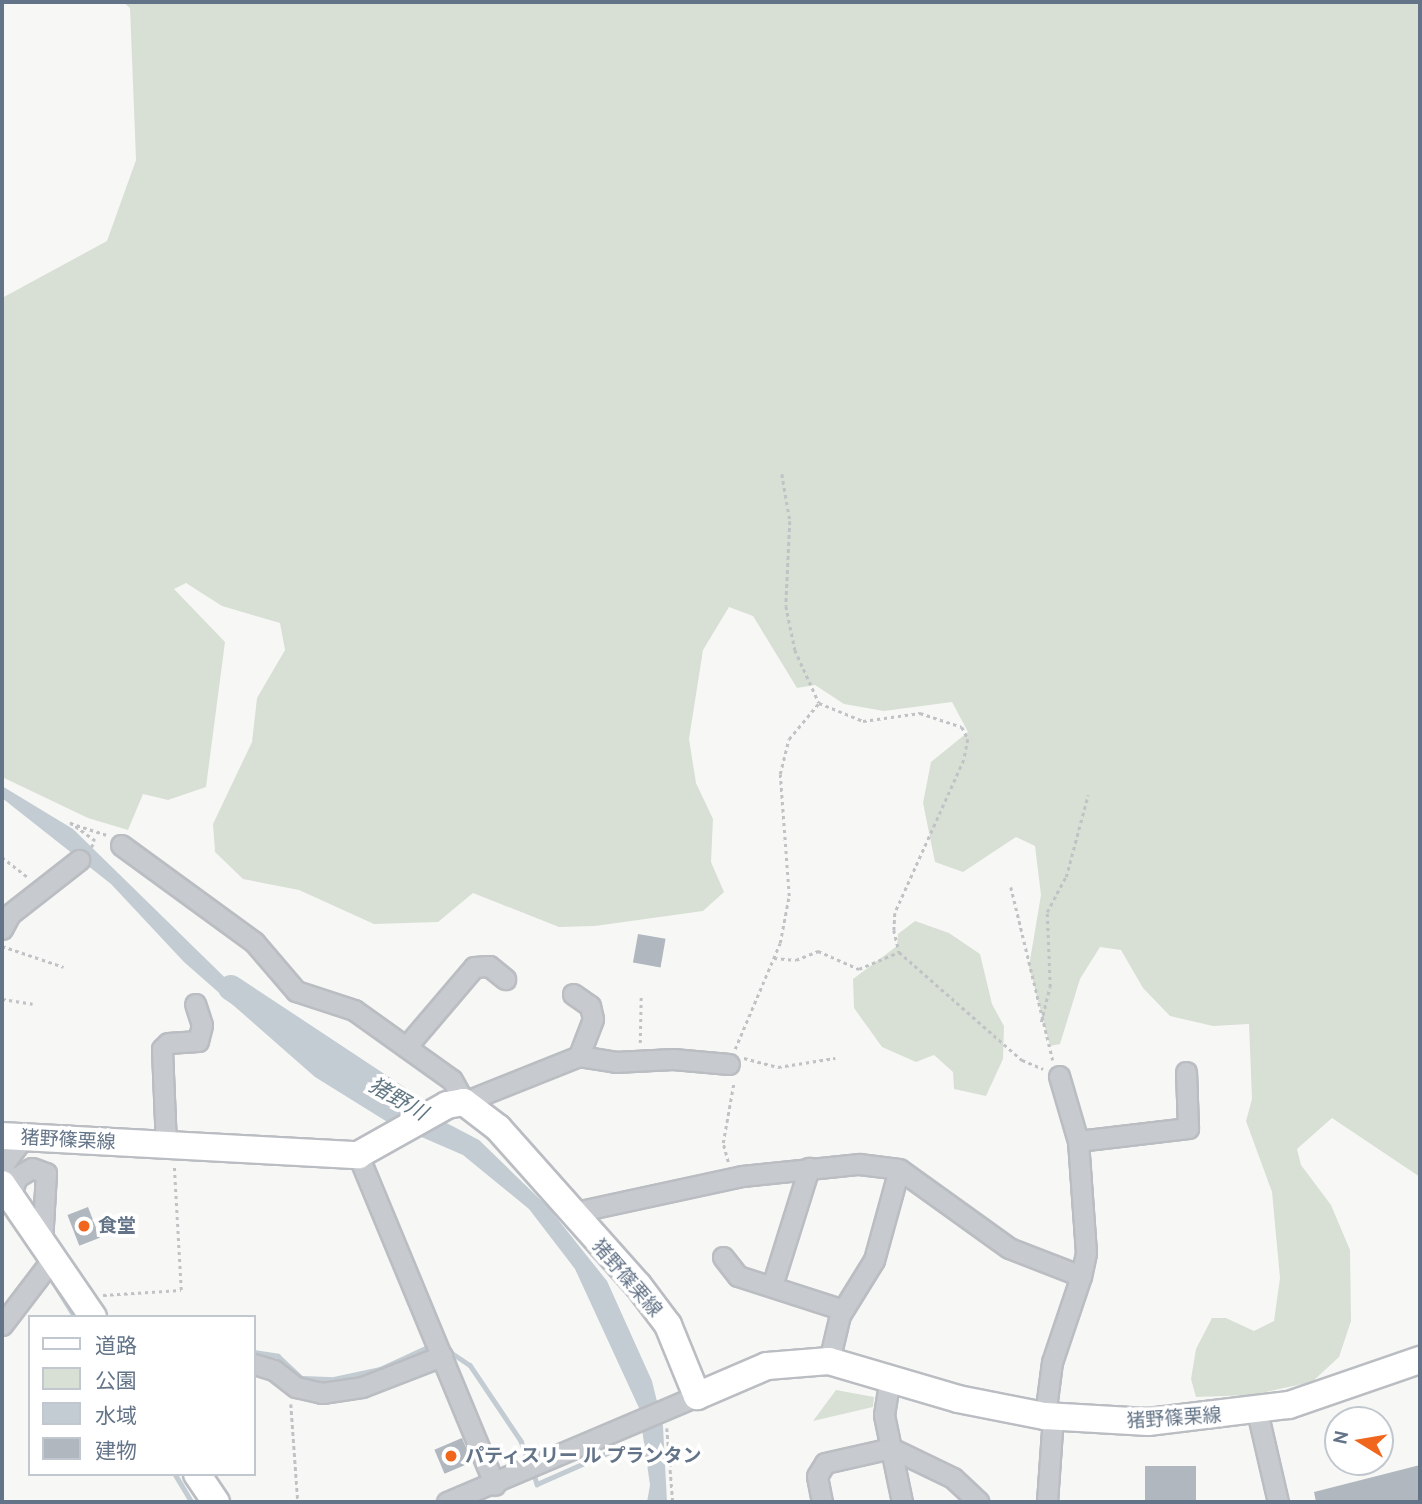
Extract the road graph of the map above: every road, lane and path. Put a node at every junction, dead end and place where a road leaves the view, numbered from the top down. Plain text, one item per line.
1 (782, 474) dead end
2 (819, 703) junction
3 (1088, 795) dead end
4 (95, 842) dead end
5 (121, 845) joint
6 (2, 857) edge
7 (79, 860) dead end
8 (1012, 887) dead end
9 (46, 891) junction
10 (2, 929) edge
11 (2, 946) edge
12 (899, 952) junction
13 (774, 958) junction
14 (64, 967) dead end
15 (505, 979) dead end
16 (573, 995) dead end
17 (641, 995) dead end
18 (2, 999) edge
19 (195, 1003) dead end
20 (33, 1004) dead end
21 (1041, 1022) junction
22 (406, 1047) junction
23 (579, 1056) junction
24 (835, 1058) dead end
25 (643, 1060) junction
26 (729, 1064) junction
27 (1185, 1072) dead end
28 (1059, 1076) junction
29 (456, 1104) junction
30 (12, 1138) edge
31 (1078, 1141) junction
32 (169, 1145) junction
33 (358, 1154) junction
34 (2, 1167) edge
35 (809, 1168) junction
36 (900, 1169) junction
37 (718, 1180) junction
38 (6, 1191) edge
39 (571, 1213) junction
40 (47, 1250) junction
41 (723, 1257) dead end
42 (1081, 1276) junction
43 (772, 1286) junction
44 (86, 1306) edge
45 (843, 1310) junction
46 (2, 1325) edge
47 (442, 1356) junction
48 (1420, 1360) edge
49 (829, 1361) junction
50 (256, 1365) edge
51 (890, 1377) junction
52 (292, 1383) junction
53 (697, 1396) junction
54 (665, 1410) junction
55 (1257, 1411) junction
56 (1049, 1416) junction
57 (891, 1448) junction
58 (198, 1476) edge
59 (495, 1485) junction
60 (216, 1502) edge
61 (298, 1502) edge
62 (447, 1502) edge
63 (673, 1502) edge
64 (822, 1502) edge
65 (902, 1502) edge
66 (979, 1502) edge
67 (1047, 1502) edge
68 (1278, 1502) edge

1 - 2 path
2 - 12 path
2 - 13 path
3 - 21 path
4 - 5 path
5 - 22 street
6 - 9 path
7 - 9 street
8 - 21 path
9 - 10 street
11 - 14 path
12 - 13 path
12 - 28 path
13 - 26 path
15 - 22 street
16 - 23 street
17 - 25 path
18 - 20 path
19 - 32 street
21 - 28 path
22 - 29 street
23 - 25 street
23 - 29 street
24 - 26 path
25 - 26 street
26 - 37 path
27 - 31 street
28 - 31 street
29 - 33 main road, 猪野篠栗線
29 - 39 main road, 猪野篠栗線
30 - 32 main road, 猪野篠栗線
30 - 34 street
31 - 42 street
32 - 33 main road, 猪野篠栗線
32 - 44 path
33 - 47 street
35 - 36 street
35 - 37 street
35 - 43 street
36 - 42 street
36 - 45 street
37 - 39 street
38 - 40 main road
38 - 40 street
39 - 53 main road, 猪野篠栗線
40 - 44 main road
40 - 46 street
41 - 43 street
42 - 56 street
43 - 45 street
45 - 49 street
47 - 52 street
47 - 59 street
48 - 55 main road, 猪野篠栗線
49 - 51 main road, 猪野篠栗線
49 - 53 main road, 猪野篠栗線
50 - 52 street
51 - 56 main road, 猪野篠栗線
51 - 57 street
52 - 61 path
53 - 54 street
54 - 59 street
54 - 63 path
55 - 56 main road, 猪野篠栗線
55 - 68 street
56 - 67 street
57 - 64 street
57 - 65 street
57 - 66 street
58 - 60 main road
59 - 62 street

